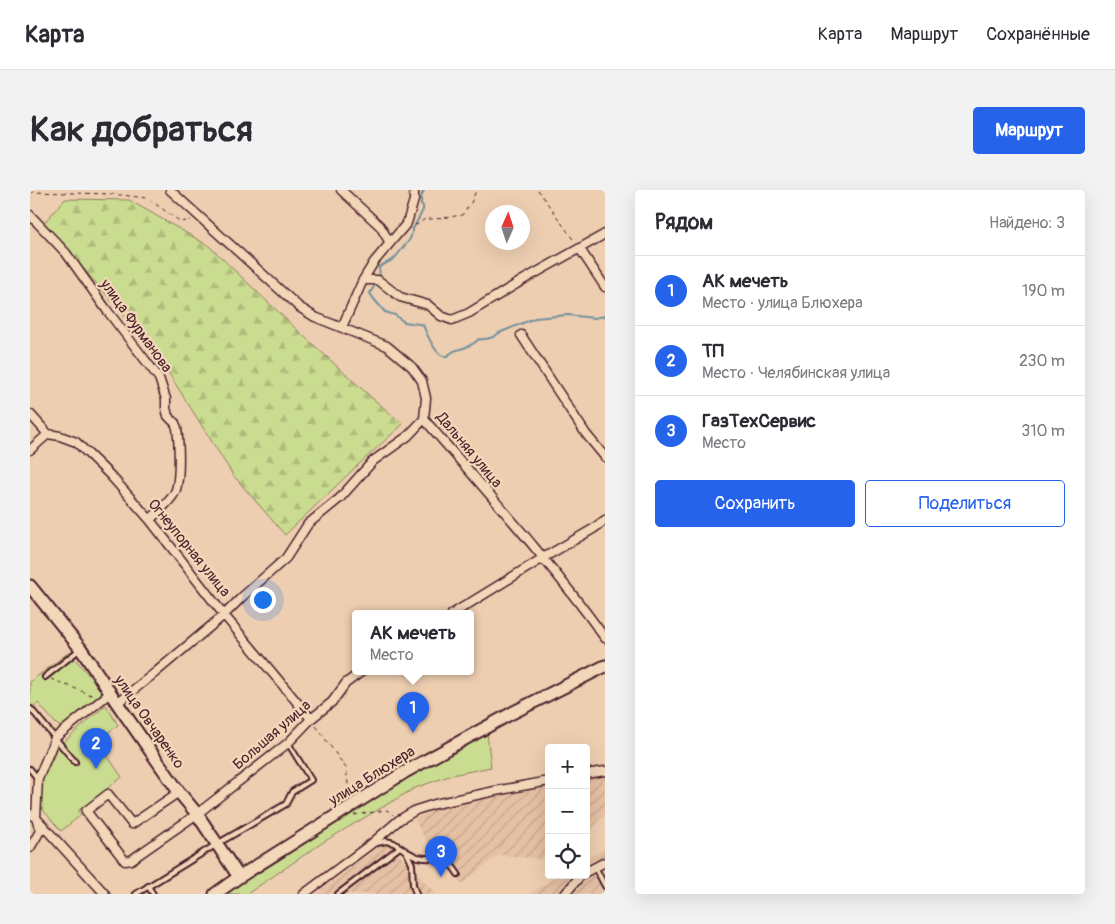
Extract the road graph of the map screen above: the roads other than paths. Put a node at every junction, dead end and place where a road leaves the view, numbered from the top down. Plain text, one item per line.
1 (170, 190) edge
2 (341, 190) edge
3 (414, 190) edge
4 (30, 215) edge
5 (605, 234) edge
6 (390, 243) junction
7 (580, 249) junction
8 (362, 280) junction
9 (605, 287) edge
10 (342, 328) junction
11 (521, 335) dead end
12 (30, 414) edge
13 (424, 419) junction
14 (48, 434) junction
15 (30, 450) edge
16 (605, 457) edge
17 (150, 520) junction
18 (605, 520) edge
19 (543, 558) junction
20 (30, 586) edge
21 (458, 610) edge
22 (224, 615) junction
23 (605, 638) edge
24 (81, 649) junction
25 (605, 666) edge
26 (357, 675) edge
27 (45, 677) road end
28 (106, 696) junction
29 (117, 703) junction
30 (31, 709) edge
31 (311, 720) junction
32 (55, 738) junction
33 (288, 743) junction
34 (75, 762) dead end
35 (30, 769) edge
36 (605, 771) edge
37 (590, 773) edge
38 (38, 779) junction
39 (545, 782) edge
40 (179, 792) junction
41 (197, 814) junction
42 (33, 816) edge
43 (217, 844) junction
44 (371, 844) junction
45 (400, 847) junction
46 (30, 848) edge
47 (406, 852) junction
48 (605, 862) edge
49 (595, 867) junction
50 (590, 870) edge
51 (458, 874) dead end
52 (239, 877) junction
53 (578, 879) edge
54 (148, 886) junction
55 (605, 886) edge
56 (105, 894) edge
57 (136, 894) edge
58 (153, 894) edge
59 (215, 894) edge
60 (304, 894) edge
61 (338, 894) edge
62 (416, 894) edge
63 (565, 894) edge

1 - 10 street, Дальняя улица
2 - 6 street
3 - 6 street
4 - 17 street, улица Фурманова
5 - 7 street
6 - 8 street
7 - 8 street
7 - 9 street
8 - 10 street
10 - 13 street, Дальняя улица
11 - 16 street
12 - 14 street
13 - 19 street, Дальняя улица
13 - 22 street
14 - 15 street
14 - 17 street, Огнеупорная улица
17 - 22 street, Огнеупорная улица
18 - 19 street
19 - 21 street
19 - 23 street, Дальняя улица
20 - 24 main road, улица Овчаренко
22 - 29 street
22 - 31 street, Огнеупорная улица
24 - 27 lane
24 - 28 main road, улица Овчаренко
25 - 52 main road, улица Блюхера
26 - 31 street, Большая улица
28 - 29 main road, улица Овчаренко
28 - 32 street
29 - 40 main road, улица Овчаренко
30 - 32 lane
31 - 33 street, Большая улица
32 - 34 lane
32 - 38 street
33 - 41 street, Большая улица
33 - 43 lane
35 - 38 lane
36 - 37 street
38 - 42 street
39 - 44 street
40 - 41 main road, улица Овчаренко
40 - 41 street, Большая улица
41 - 43 main road, улица Овчаренко
42 - 46 street
42 - 56 street
43 - 52 main road, улица Овчаренко
43 - 54 lane
44 - 45 lane
44 - 60 street
45 - 47 lane
45 - 61 lane
47 - 51 lane
47 - 62 lane
48 - 49 street
49 - 50 street
49 - 55 lane
52 - 59 main road, улица Блюхера
53 - 63 street
54 - 57 lane
54 - 58 lane

